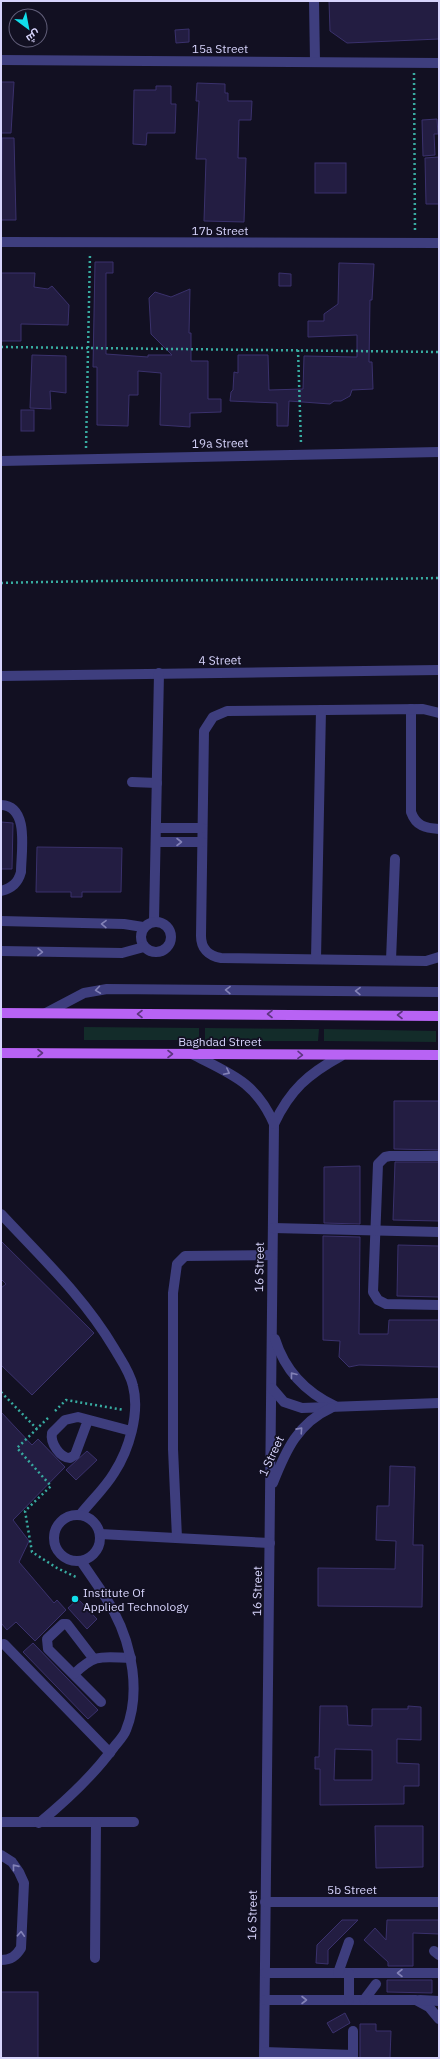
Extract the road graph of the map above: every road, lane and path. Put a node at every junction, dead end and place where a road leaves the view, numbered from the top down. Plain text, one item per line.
1 (314, 1) edge
2 (1, 60) edge
3 (315, 62) junction
4 (414, 62) junction
5 (439, 63) edge
6 (1, 242) edge
7 (90, 242) junction
8 (415, 243) junction
9 (439, 243) edge
10 (1, 347) edge
11 (88, 348) junction
12 (298, 350) junction
13 (439, 352) edge
14 (439, 452) edge
15 (301, 454) junction
16 (85, 458) junction
17 (1, 461) edge
18 (439, 578) edge
19 (1, 583) edge
20 (439, 670) edge
21 (159, 674) junction
22 (1, 676) edge
23 (411, 709) junction
24 (321, 710) junction
25 (439, 713) edge
26 (132, 782) dead end
27 (157, 782) junction
28 (1, 805) edge
29 (156, 828) junction
30 (202, 828) junction
31 (439, 829) edge
32 (156, 842) junction
33 (202, 842) junction
34 (396, 859) dead end
35 (1, 891) edge
36 (1, 921) edge
37 (154, 921) junction
38 (143, 927) junction
39 (144, 947) junction
40 (1, 951) edge
41 (439, 957) edge
42 (316, 959) junction
43 (391, 960) junction
44 (439, 992) edge
45 (1, 1013) edge
46 (46, 1013) junction
47 (439, 1016) edge
48 (1, 1053) edge
49 (192, 1054) junction
50 (341, 1056) junction
51 (439, 1056) edge
52 (274, 1124) junction
53 (439, 1156) edge
54 (1, 1214) edge
55 (273, 1228) junction
56 (375, 1230) junction
57 (439, 1232) edge
58 (272, 1255) junction
59 (439, 1305) edge
60 (272, 1330) junction
61 (272, 1388) junction
62 (1, 1392) edge
63 (439, 1403) edge
64 (335, 1406) junction
65 (134, 1411) junction
66 (88, 1420) dead end
67 (37, 1428) junction
68 (131, 1431) junction
69 (271, 1490) junction
70 (80, 1515) junction
71 (100, 1534) junction
72 (177, 1538) junction
73 (270, 1543) junction
74 (81, 1561) junction
75 (82, 1580) dead end
76 (4, 1644) dead end
77 (93, 1658) junction
78 (131, 1658) junction
79 (74, 1674) junction
80 (101, 1702) dead end
81 (110, 1753) junction
82 (1, 1822) edge
83 (39, 1822) junction
84 (96, 1822) junction
85 (134, 1822) dead end
86 (1, 1855) edge
87 (266, 1902) junction
88 (439, 1902) edge
89 (349, 1942) dead end
90 (95, 1958) dead end
91 (1, 1960) edge
92 (338, 1973) junction
93 (349, 1973) junction
94 (439, 1973) edge
95 (265, 1974) junction
96 (376, 1984) dead end
97 (265, 2000) junction
98 (349, 2000) junction
99 (364, 2000) junction
100 (416, 2000) junction
101 (439, 2001) edge
102 (439, 2019) edge
103 (353, 2031) dead end
104 (264, 2055) edge
105 (353, 2056) edge

1 - 3 street
2 - 3 street, 15a Street
3 - 4 street, 15a Street
4 - 5 street, 15a Street
4 - 8 path
6 - 7 street, 17b Street
7 - 8 street, 17b Street
7 - 11 path
8 - 9 street, 17b Street
10 - 11 path
11 - 12 path
11 - 16 path
12 - 13 path
12 - 15 path
14 - 15 street, 19a Street
15 - 16 street, 19a Street
16 - 17 street, 19a Street
18 - 19 path
20 - 21 street, 4 Street
21 - 22 street, 4 Street
21 - 27 street
23 - 24 street
23 - 25 street
23 - 31 street
24 - 30 street
24 - 42 street
26 - 27 street
27 - 29 street
28 - 35 street
29 - 30 street
29 - 32 street
30 - 33 street
32 -> 33 street
32 - 37 street
33 - 42 street
34 - 43 street
38 -> 36 street
37 - 38 street
37 - 39 street
38 - 39 street
40 -> 39 street
41 - 43 street
42 - 43 street
44 -> 46 street
45 - 46 main road
47 -> 46 main road
48 -> 49 main road, Baghdad Street
49 -> 50 main road, Baghdad Street
49 -> 52 street, 16 Street
50 - 51 main road, Baghdad Street
50 - 52 street, 16 Street
52 - 55 street, 16 Street
53 - 56 street
54 - 65 street
55 - 56 street
55 - 58 street, 16 Street
56 - 57 street
56 - 59 street
58 - 60 street, 16 Street
58 - 72 street
60 - 61 street, 16 Street
64 -> 60 street, 1 Street
61 - 64 street, 1 Street
61 - 69 street, 16 Street
62 - 67 path
63 - 64 street, 1 Street
69 -> 64 street, 1 Street
65 - 67 path
65 - 68 street
66 - 68 street
67 - 75 path
68 - 70 street
69 - 73 street, 16 Street
70 - 71 street
70 - 74 street
71 - 72 street
71 - 74 street
72 - 73 street
73 - 87 street, 16 Street
74 - 78 street
76 - 81 street
77 - 78 street
77 - 79 street
77 - 79 street
78 - 81 street
79 - 80 street
81 - 83 street
82 - 83 street
83 - 84 street
84 - 85 street
84 - 90 street
91 -> 86 street
87 - 88 street, 5b Street
87 - 95 street, 16 Street
89 - 92 street
92 - 93 street
92 - 95 street
94 -> 93 street
93 - 98 street
95 - 97 street, 16 Street
96 - 99 street
97 -> 98 street
97 - 104 street, 16 Street
98 - 99 street
99 - 100 street
100 - 101 street
100 - 102 street
103 - 105 street
104 - 105 street

